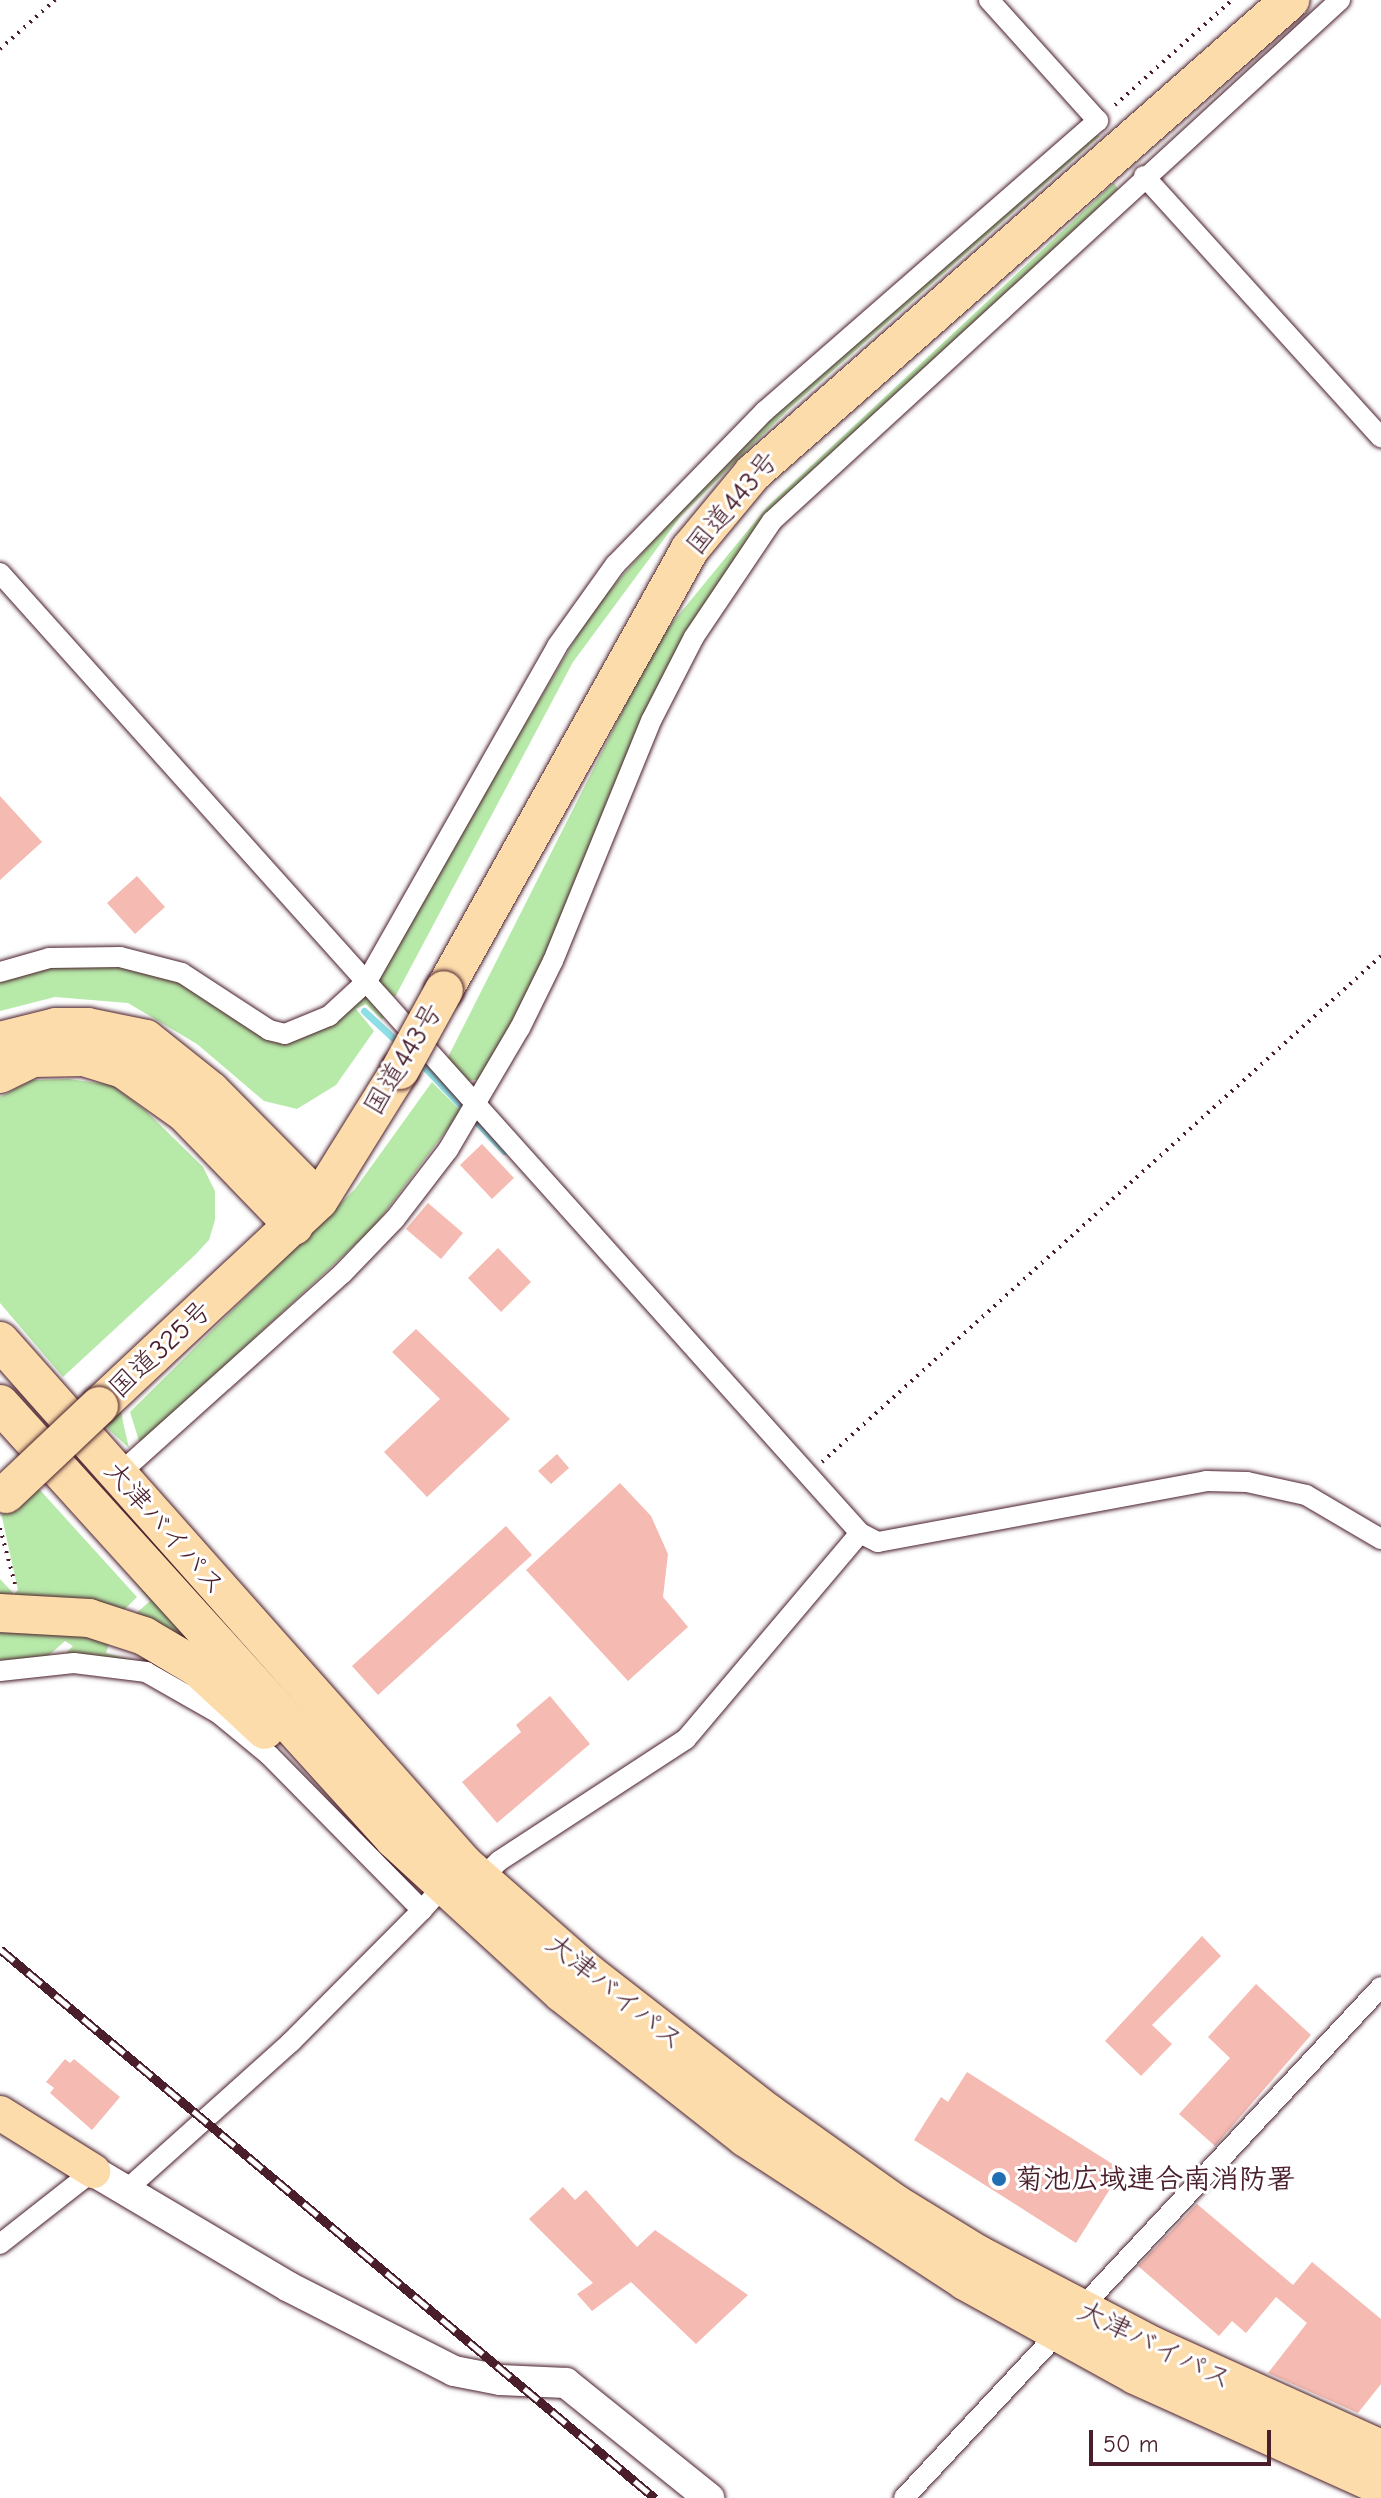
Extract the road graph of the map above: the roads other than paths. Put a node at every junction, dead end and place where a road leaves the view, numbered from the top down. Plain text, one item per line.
1 (989, 0) edge
2 (1290, 0) edge
3 (1340, 0) edge
4 (1144, 176) junction
5 (1381, 437) edge
6 (0, 573) edge
7 (0, 972) edge
8 (367, 981) junction
9 (0, 1041) edge
10 (0, 1074) edge
11 (478, 1104) junction
12 (297, 1203) junction
13 (0, 1341) edge
14 (0, 1404) edge
15 (119, 1474) junction
16 (1, 1497) edge
17 (860, 1533) junction
18 (1381, 1539) edge
19 (8, 1600) edge
20 (0, 1671) edge
21 (394, 1839) junction
22 (452, 1885) junction
23 (1381, 1987) edge
24 (0, 2113) edge
25 (93, 2171) junction
26 (125, 2191) junction
27 (0, 2244) edge
28 (1069, 2320) junction
29 (1381, 2449) edge
30 (1381, 2486) edge
31 (709, 2498) edge
32 (904, 2498) edge

1 - 8 street
2 - 12 highway, 国道443号, bridge
3 - 4 street
4 - 5 street
4 - 11 street
6 - 8 street
7 - 8 street
8 - 11 street
9 - 12 highway
10 - 12 highway
11 - 15 street
11 - 17 street
12 - 16 highway, 国道325号, bridge
13 - 15 highway, 大津バイパス
14 - 21 highway, 大津バイパス
15 - 22 highway, 大津バイパス
17 - 18 street
17 - 22 street
19 - 21 highway
20 - 22 street
21 - 22 highway, 大津バイパス
22 - 26 street
22 - 28 highway, 大津バイパス
23 - 28 street
24 - 25 main road
25 - 26 street
25 - 27 street
26 - 31 street
28 - 29 highway, 大津バイパス
28 - 30 highway, 大津バイパス
28 - 32 street

